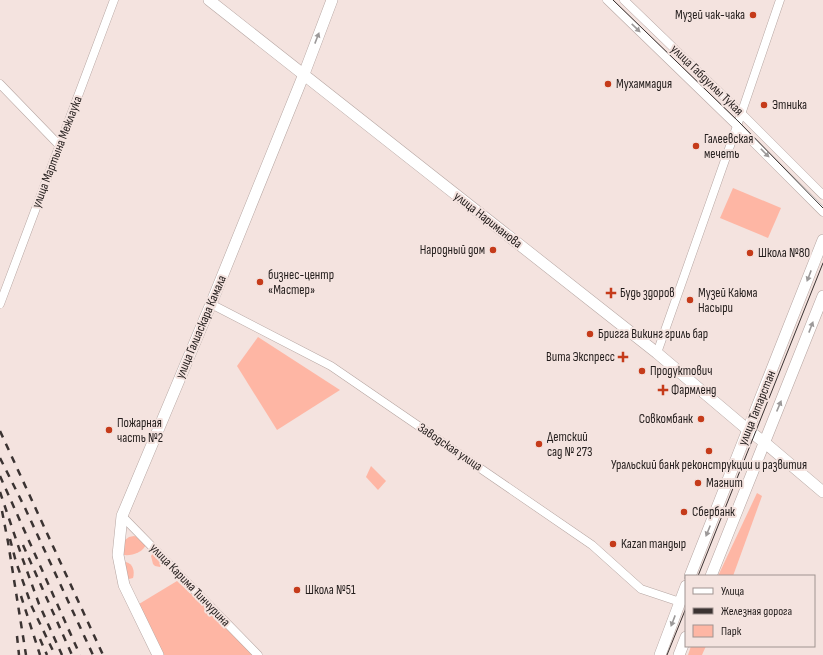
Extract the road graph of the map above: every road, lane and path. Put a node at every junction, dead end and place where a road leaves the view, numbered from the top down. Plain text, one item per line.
1 (114, 0) edge
2 (209, 0) edge
3 (332, 0) edge
4 (607, 0) edge
5 (624, 0) edge
6 (780, 0) edge
7 (304, 74) junction
8 (0, 84) edge
9 (742, 113) junction
10 (737, 126) junction
11 (60, 146) junction
12 (823, 194) edge
13 (823, 212) edge
14 (823, 240) edge
15 (823, 296) edge
16 (0, 304) edge
17 (211, 304) junction
18 (657, 353) junction
19 (748, 430) junction
20 (764, 442) junction
21 (823, 492) edge
22 (122, 516) junction
23 (690, 575) edge
24 (711, 575) edge
25 (685, 589) edge
26 (680, 602) junction
27 (685, 640) edge
28 (158, 655) edge
29 (258, 655) edge
30 (660, 655) edge
31 (679, 655) edge

1 - 11 street, улица Мартына Межлаука
2 - 7 main road, улица Нариманова
7 -> 3 main road, улица Галиаскара Камала
4 -> 10 street, улица Габдуллы Тукая
5 - 9 street, улица Габдуллы Тукая
6 - 9 street
7 - 17 main road, улица Галиаскара Камала
7 - 18 main road, улица Нариманова
8 - 11 street
9 - 10 street
9 - 12 street, улица Габдуллы Тукая
10 -> 13 street, улица Габдуллы Тукая
10 - 18 street
11 - 16 street, улица Мартына Межлаука
14 -> 19 main road, улица Татарстан
20 -> 15 main road, улица Татарстан
17 - 22 main road, улица Галиаскара Камала
17 - 26 street, Заводская улица
18 - 19 main road, улица Нариманова
19 - 20 main road, улица Нариманова
19 -> 23 main road, улица Татарстан
20 - 21 main road, улица Нариманова
20 - 24 main road, улица Татарстан
22 - 28 main road, улица Галиаскара Камала
22 - 29 street, улица Карима Тинчурина
25 - 26 main road
26 -> 30 main road
27 - 31 main road

